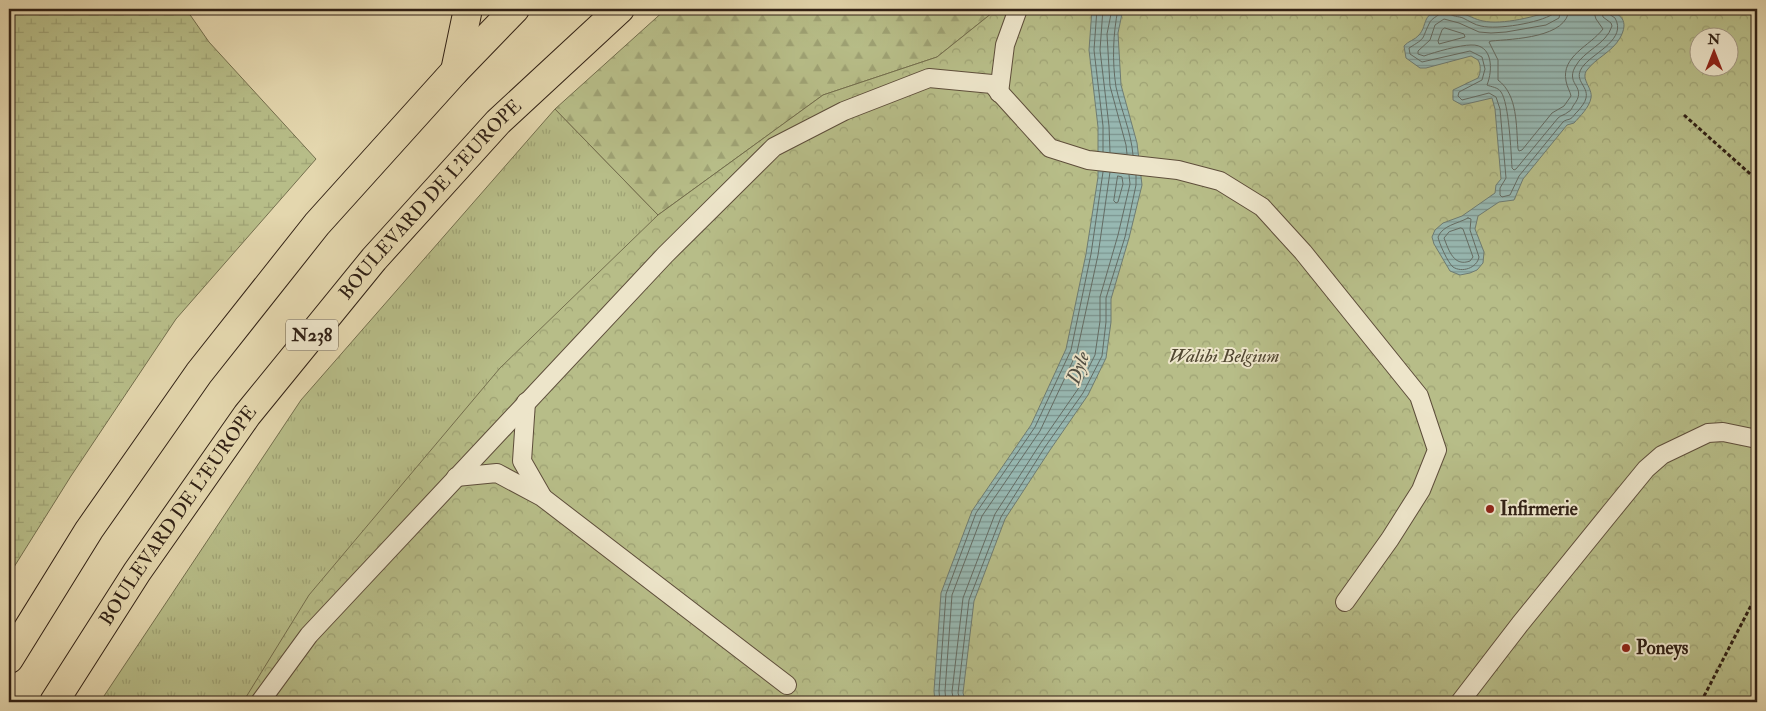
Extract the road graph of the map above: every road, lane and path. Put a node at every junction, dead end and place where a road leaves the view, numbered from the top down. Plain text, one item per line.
1 (468, 9) edge
2 (516, 9) edge
3 (620, 9) edge
4 (1018, 9) edge
5 (455, 71) junction
6 (999, 93) junction
7 (1684, 115) dead end
8 (1757, 180) edge
9 (526, 402) junction
10 (1757, 439) edge
11 (456, 478) junction
12 (542, 497) junction
13 (1757, 594) edge
14 (1345, 602) dead end
15 (9, 659) edge
16 (787, 685) dead end
17 (54, 702) edge
18 (260, 702) edge
19 (1460, 702) edge
20 (1701, 702) edge

1 - 5 highway
2 - 5 highway
3 - 17 highway, BOULEVARD DE L'EUROPE / N238
4 - 6 lane
5 - 15 highway
6 - 9 lane
6 - 14 lane
7 - 8 path
9 - 11 lane
9 - 12 lane
10 - 19 lane
11 - 12 lane
11 - 18 lane
12 - 16 lane
13 - 20 path

